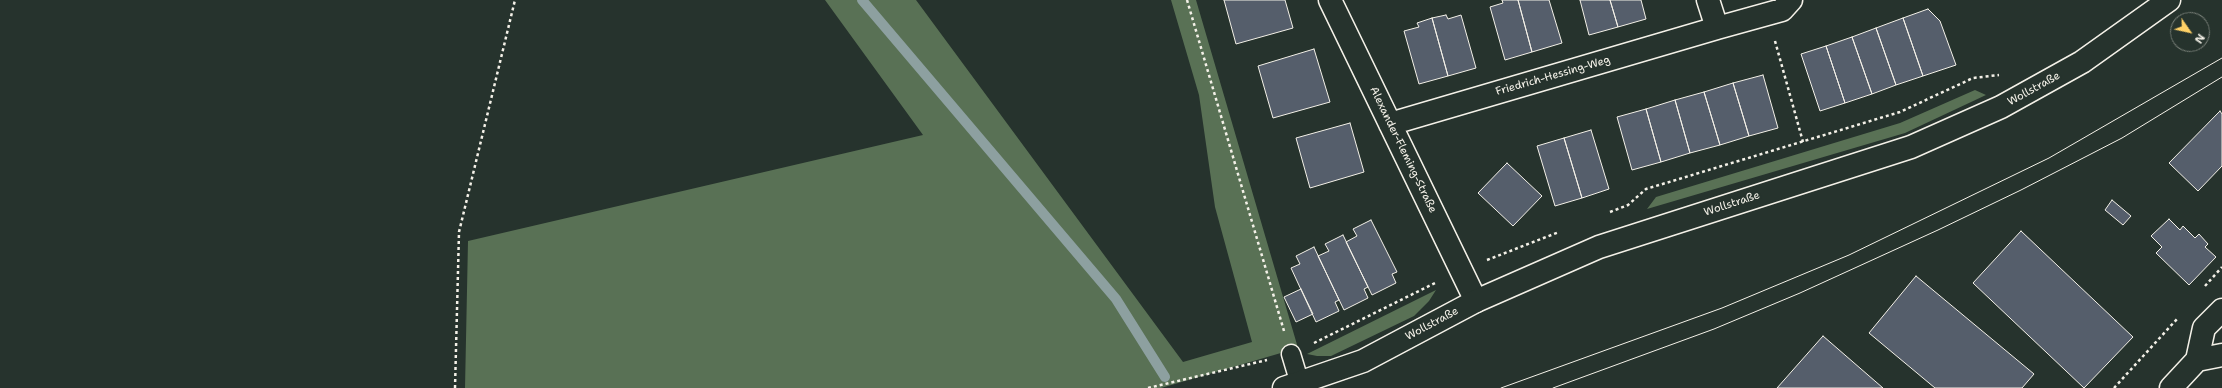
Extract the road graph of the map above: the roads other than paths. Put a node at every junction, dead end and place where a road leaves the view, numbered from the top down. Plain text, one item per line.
1 (1330, 0) edge
2 (1708, 0) edge
3 (1791, 0) edge
4 (2169, 0) edge
5 (1717, 28) junction
6 (1390, 124) junction
7 (1476, 301) junction
8 (2222, 310) edge
9 (1291, 354) road end
10 (2222, 355) edge
11 (2197, 360) junction
12 (1292, 386) edge
13 (2171, 388) edge

1 - 6 street, Alexander-Fleming-Straße
2 - 5 street
3 - 5 street, Friedrich-Hessing-Weg
4 - 7 street, Wollstraße
5 - 6 street, Friedrich-Hessing-Weg
6 - 7 street, Alexander-Fleming-Straße
7 - 12 street, Wollstraße
8 - 11 street
9 - 12 lane
10 - 11 street
11 - 13 street

